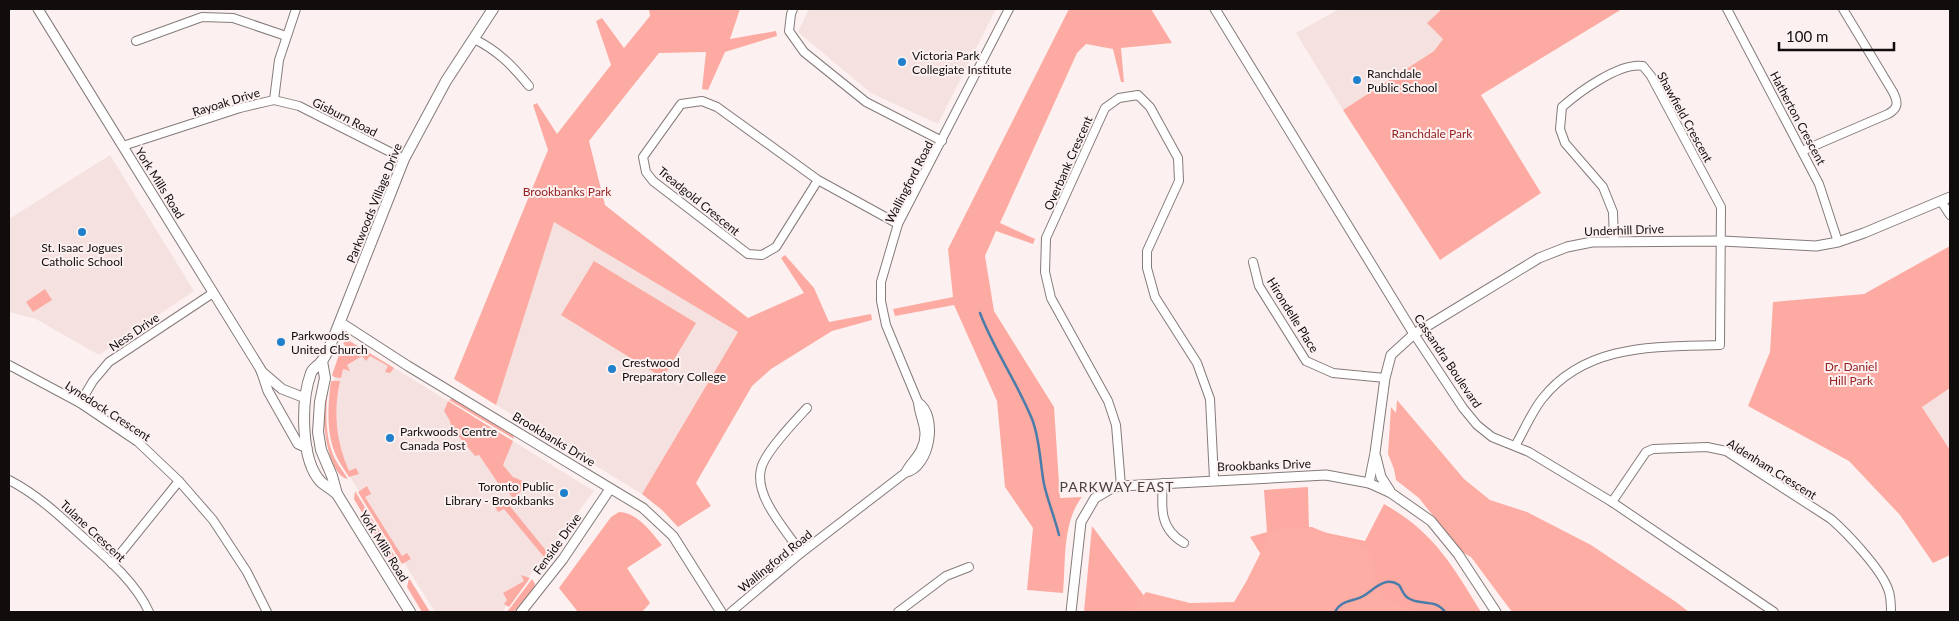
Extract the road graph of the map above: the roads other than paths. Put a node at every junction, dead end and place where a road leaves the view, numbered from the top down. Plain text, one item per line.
1 (38, 9) edge
2 (296, 9) edge
3 (493, 9) edge
4 (793, 9) edge
5 (1009, 9) edge
6 (1215, 9) edge
7 (1727, 9) edge
8 (1843, 9) edge
9 (286, 36) junction
10 (474, 39) junction
11 (136, 41) dead end
12 (529, 86) dead end
13 (274, 100) junction
14 (942, 141) junction
15 (123, 146) junction
16 (1802, 151) junction
17 (404, 159) junction
18 (818, 180) junction
19 (1946, 199) edge
20 (1950, 215) edge
21 (898, 224) junction
22 (1722, 240) junction
23 (1614, 242) junction
24 (1838, 242) junction
25 (1253, 262) dead end
26 (213, 293) junction
27 (340, 322) junction
28 (1414, 334) junction
29 (322, 361) junction
30 (9, 365) edge
31 (261, 370) junction
32 (1385, 378) junction
33 (305, 398) junction
34 (320, 402) joint
35 (80, 403) junction
36 (807, 408) dead end
37 (1515, 446) junction
38 (307, 448) junction
39 (1375, 453) junction
40 (324, 458) junction
41 (1214, 479) junction
42 (9, 480) edge
43 (179, 481) junction
44 (1163, 483) junction
45 (1369, 483) junction
46 (1121, 486) junction
47 (610, 489) junction
48 (1391, 493) junction
49 (337, 494) junction
50 (1612, 502) junction
51 (1184, 543) dead end
52 (802, 553) junction
53 (112, 564) junction
54 (969, 567) dead end
55 (149, 612) edge
56 (267, 612) edge
57 (410, 612) edge
58 (521, 612) edge
59 (722, 612) edge
60 (731, 612) edge
61 (898, 612) edge
62 (1071, 612) edge
63 (1496, 612) edge
64 (1774, 612) edge
65 (1891, 612) edge

1 - 15 street, York Mills Road
2 - 9 street, Rayoak Drive
3 - 10 main road, Parkwoods Village Drive
4 - 14 street
5 - 14 street, Wallingford Road
6 - 28 street, Cassandra Boulevard
7 - 16 street, Hatherton Crescent
8 - 16 street
9 - 11 street
9 - 13 street, Rayoak Drive
10 - 12 street
10 - 17 main road, Parkwoods Village Drive
13 - 15 street, Rayoak Drive
13 - 17 street, Gisburn Road
14 - 21 street, Wallingford Road
15 - 26 street, York Mills Road
16 - 24 street, Hatherton Crescent
17 - 27 main road, Parkwoods Village Drive
18 - 18 street, Treadgold Crescent
18 - 21 street, Treadgold Crescent
19 - 20 street
19 - 24 street, Underhill Drive
21 - 52 street, Wallingford Road
22 - 23 street, Underhill Drive
22 - 23 street, Shawfield Crescent
22 - 24 street, Underhill Drive
22 - 37 street
23 - 28 street, Underhill Drive
25 - 32 street, Hirondelle Place
26 - 31 street, York Mills Road
26 - 35 street, Ness Drive
27 - 29 main road, Parkwoods Village Drive
27 - 47 street, Brookbanks Drive
28 - 32 street, Underhill Drive
28 - 37 street, Cassandra Boulevard
29 - 33 main road, Parkwoods Village Drive
29 - 34 main road, Parkwoods Village Drive
30 - 35 street, Lynedock Crescent
31 - 33 street, York Mills Road
31 - 38 street, York Mills Road
32 - 39 street, Underhill Drive
33 - 38 main road, York Mills Road
33 - 40 main road
34 - 40 main road, York Mills Road
35 - 43 street, Lynedock Crescent
36 - 52 street
37 - 50 street, Cassandra Boulevard
38 - 49 main road, York Mills Road
39 - 45 street, Underhill Drive
39 - 48 street
40 - 49 main road, York Mills Road
41 - 44 street, Brookbanks Drive
41 - 45 street, Brookbanks Drive
41 - 46 street, Overbank Crescent
42 - 53 street, Tulane Crescent
43 - 53 street
43 - 56 street, Lynedock Crescent
44 - 46 street, Brookbanks Drive
44 - 51 street
45 - 48 street, Brookbanks Drive
46 - 62 street, Brookbanks Drive
47 - 58 street, Fenside Drive
47 - 59 street, Brookbanks Drive
48 - 63 street, Brookbanks Drive
49 - 57 main road, York Mills Road
50 - 64 street, Cassandra Boulevard
50 - 65 street, Aldenham Crescent
52 - 60 street, Wallingford Road
53 - 55 street, Tulane Crescent
54 - 61 street

